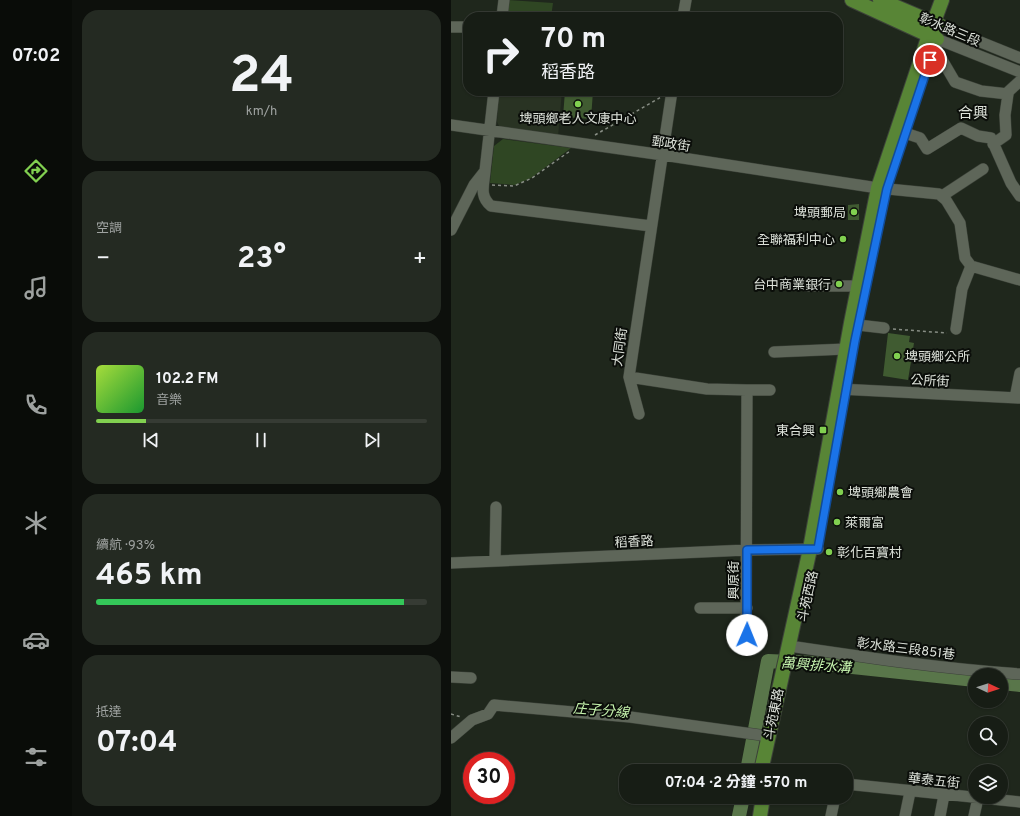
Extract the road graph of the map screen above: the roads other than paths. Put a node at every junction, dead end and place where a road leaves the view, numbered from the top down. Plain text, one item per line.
1 (504, 0) edge
2 (686, 0) edge
3 (852, 0) edge
4 (880, 0) edge
5 (942, 0) edge
6 (951, 0) edge
7 (503, 12) edge
8 (684, 12) edge
9 (451, 27) edge
10 (463, 27) edge
11 (935, 34) junction
12 (1020, 58) edge
13 (1020, 72) edge
14 (1020, 81) edge
15 (1008, 94) junction
16 (493, 96) edge
17 (671, 96) edge
18 (451, 125) edge
19 (489, 130) junction
20 (905, 134) junction
21 (993, 144) junction
22 (663, 155) junction
23 (983, 169) dead end
24 (485, 171) junction
25 (882, 189) junction
26 (943, 196) junction
27 (1020, 196) edge
28 (651, 226) junction
29 (451, 230) edge
30 (971, 266) junction
31 (1020, 280) edge
32 (807, 286) dead end
33 (858, 286) junction
34 (855, 324) junction
35 (884, 328) road end
36 (956, 329) road end
37 (847, 349) junction
38 (774, 352) dead end
39 (1020, 374) edge
40 (629, 377) junction
41 (843, 389) junction
42 (747, 390) junction
43 (771, 390) dead end
44 (1017, 398) edge
45 (639, 414) dead end
46 (496, 507) dead end
47 (814, 549) junction
48 (747, 550) junction
49 (495, 562) junction
50 (451, 563) edge
51 (699, 608) dead end
52 (747, 608) junction
53 (747, 635) dead end
54 (791, 651) junction
55 (1020, 674) edge
56 (451, 677) edge
57 (471, 678) dead end
58 (768, 736) junction
59 (451, 738) edge
60 (762, 764) edge
61 (770, 764) edge
62 (853, 785) edge
63 (910, 792) junction
64 (944, 795) junction
65 (968, 797) edge
66 (1008, 801) edge
67 (1020, 802) edge
68 (755, 804) edge
69 (762, 804) edge
70 (834, 804) edge
71 (977, 804) edge
72 (753, 816) edge
73 (760, 816) edge
74 (831, 816) edge
75 (905, 816) edge
76 (940, 816) edge
77 (974, 816) edge

1 - 7 street
2 - 8 street
3 - 11 main road, 彰水路三段
4 - 11 main road, 彰水路三段
5 - 11 main road, 斗苑西路
6 - 11 main road, 斗苑西路
9 - 10 street
11 - 12 street, 彰水路三段
11 - 13 street, 彰水路三段
11 - 15 street
11 - 20 main road, 斗苑西路
11 - 25 main road, 斗苑西路
14 - 15 street
15 - 21 street
16 - 19 street
17 - 22 street, 大同街
18 - 19 street, 郵政街
19 - 22 street, 郵政街
19 - 24 street
20 - 21 street
20 - 25 main road, 斗苑西路
21 - 27 street
22 - 25 street, 郵政街
22 - 28 street, 大同街
23 - 26 street
24 - 28 street
24 - 29 street
25 - 26 street, 郵政街
25 - 33 main road, 斗苑西路
25 - 34 main road, 斗苑西路
26 - 30 street
28 - 40 street, 大同街
30 - 31 street
30 - 36 street
32 - 33 street
33 - 34 main road, 斗苑西路
34 - 35 street
34 - 37 main road, 斗苑西路
34 - 41 main road, 斗苑西路
37 - 38 street
37 - 41 main road, 斗苑西路
39 - 44 street
40 - 42 street, 大同街
40 - 45 street
41 - 44 street, 公所街
41 - 47 main road, 斗苑西路
42 - 43 street, 大同街
42 - 48 street
46 - 49 street
47 - 48 street, 稻香路
47 - 54 main road, 斗苑西路
48 - 49 street, 稻香路
48 - 52 street, 興原街
49 - 50 street, 稻香路
51 - 52 street
52 - 53 street, 興原街
54 - 55 street, 彰水路三段851巷
54 - 58 main road, 斗苑東路
54 - 61 main road, 斗苑東路
56 - 57 street
58 - 59 street
58 - 60 main road, 斗苑東路
62 - 63 street, 華泰五街
63 - 64 street, 華泰五街
63 - 75 street
64 - 65 street, 華泰五街
64 - 76 street
66 - 67 street, 華泰五街
68 - 72 main road
69 - 73 main road
70 - 74 street
71 - 77 street

